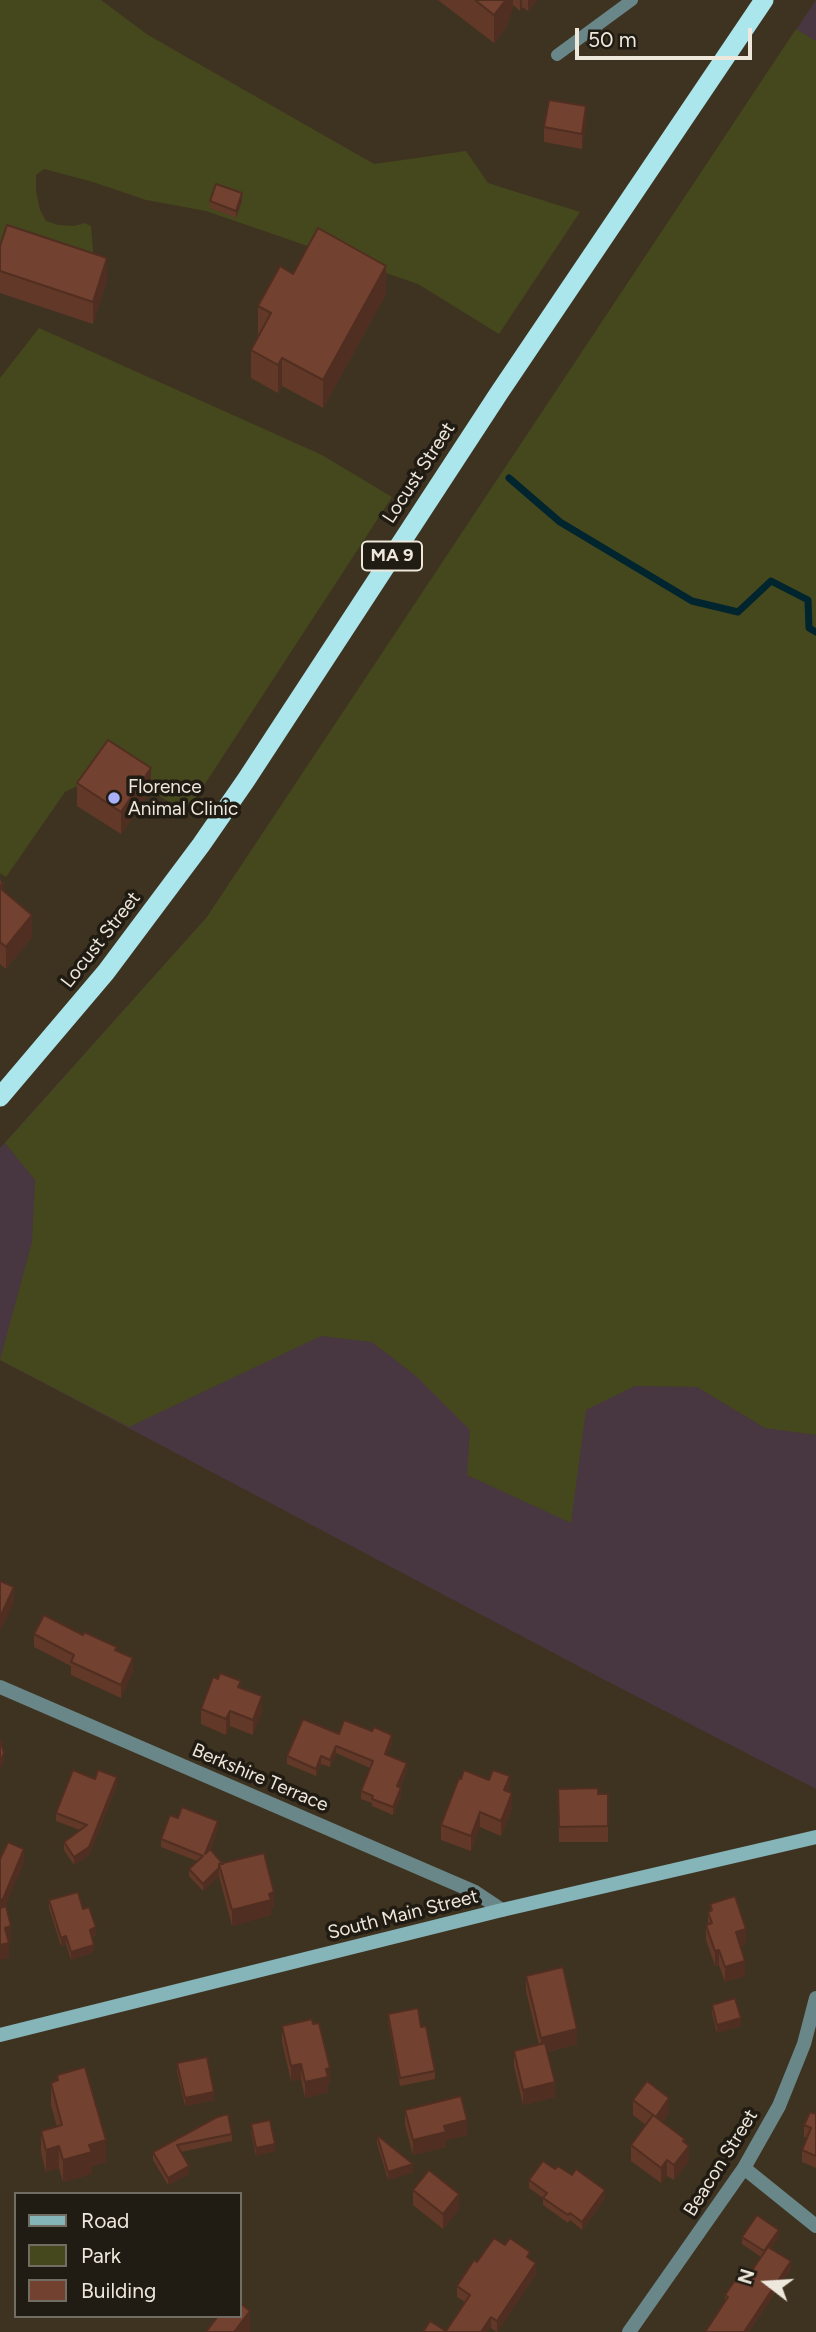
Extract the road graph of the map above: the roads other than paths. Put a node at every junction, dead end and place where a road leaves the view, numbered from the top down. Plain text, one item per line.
1 (632, 0) edge
2 (764, 0) edge
3 (556, 55) dead end
4 (0, 1097) edge
5 (0, 1686) edge
6 (816, 1837) edge
7 (502, 1910) junction
8 (816, 1998) edge
9 (0, 2035) edge
10 (744, 2168) junction
11 (816, 2226) edge
12 (629, 2332) edge

1 - 3 lane
2 - 4 highway, Locust Street / MA 9
5 - 7 street, Berkshire Terrace
6 - 7 main road, South Main Street
7 - 9 main road, South Main Street
8 - 10 street, Beacon Street
10 - 11 street
10 - 12 street, Beacon Street

